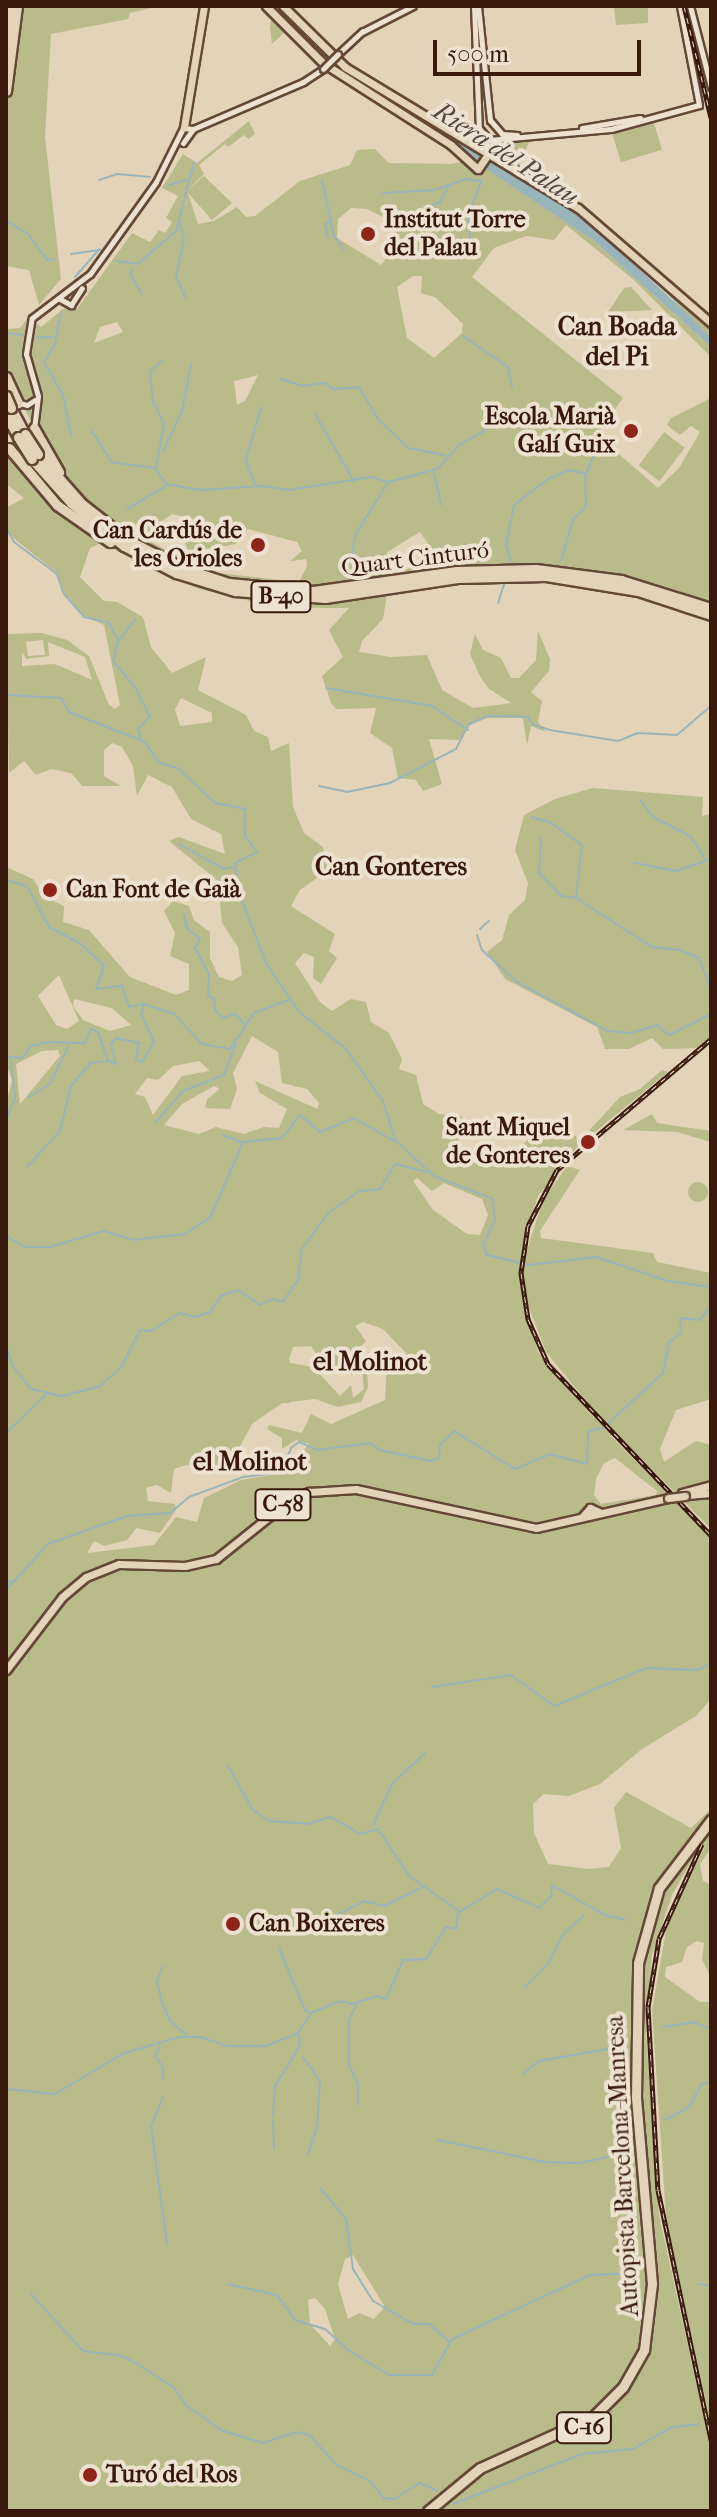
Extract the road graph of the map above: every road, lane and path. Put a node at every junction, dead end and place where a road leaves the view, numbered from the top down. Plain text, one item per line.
1 (10, 6) edge
2 (17, 6) edge
3 (206, 6) edge
4 (266, 6) edge
5 (283, 6) edge
6 (413, 6) edge
7 (476, 6) edge
8 (680, 6) edge
9 (690, 6) edge
10 (6, 41) edge
11 (711, 87) edge
12 (6, 91) edge
13 (699, 105) junction
14 (188, 131) junction
15 (489, 152) junction
16 (74, 292) junction
17 (60, 299) junction
18 (711, 323) edge
19 (6, 377) edge
20 (37, 392) junction
21 (6, 396) edge
22 (13, 406) edge
23 (28, 430) junction
24 (8, 448) edge
25 (153, 558) junction
26 (711, 608) edge
27 (711, 615) edge
28 (711, 1483) edge
29 (711, 1493) edge
30 (684, 1494) junction
31 (664, 1499) junction
32 (595, 1512) junction
33 (616, 1512) junction
34 (6, 1668) edge
35 (711, 1820) edge
36 (711, 1828) edge
37 (641, 2140) junction
38 (428, 2511) edge
39 (435, 2511) edge

1 - 10 highway
2 - 12 highway
3 - 14 main road
4 - 15 main road
5 - 15 main road
6 - 14 street, bridge
7 - 13 street
7 - 13 street
8 - 13 street
9 - 11 street
14 - 16 street
15 - 18 main road
16 - 17 street
16 - 17 street
17 - 20 street
19 - 22 highway
20 - 22 street
20 - 23 street
21 - 22 highway, Quart Cinturó / B-40, bridge
22 - 23 highway, Quart Cinturó / B-40
22 - 23 street
23 - 24 street
23 - 25 highway
23 - 25 highway, Quart Cinturó / B-40, bridge
24 - 25 highway
25 - 26 highway, Quart Cinturó / B-40
25 - 27 highway, Quart Cinturó / B-40
28 - 30 main road, C-58
29 - 30 main road
30 - 31 main road, C-58, bridge
31 - 32 main road, C-58
31 - 33 main road, C-58
32 - 33 main road
32 - 34 main road, C-58
33 - 34 main road, C-58
35 - 37 highway, Autopista Barcelona-Manresa / C-16
36 - 37 highway, Autopista Barcelona-Manresa / C-16
37 - 38 highway, Autopista Barcelona-Manresa / C-16
37 - 39 highway, Autopista Barcelona-Manresa / C-16

